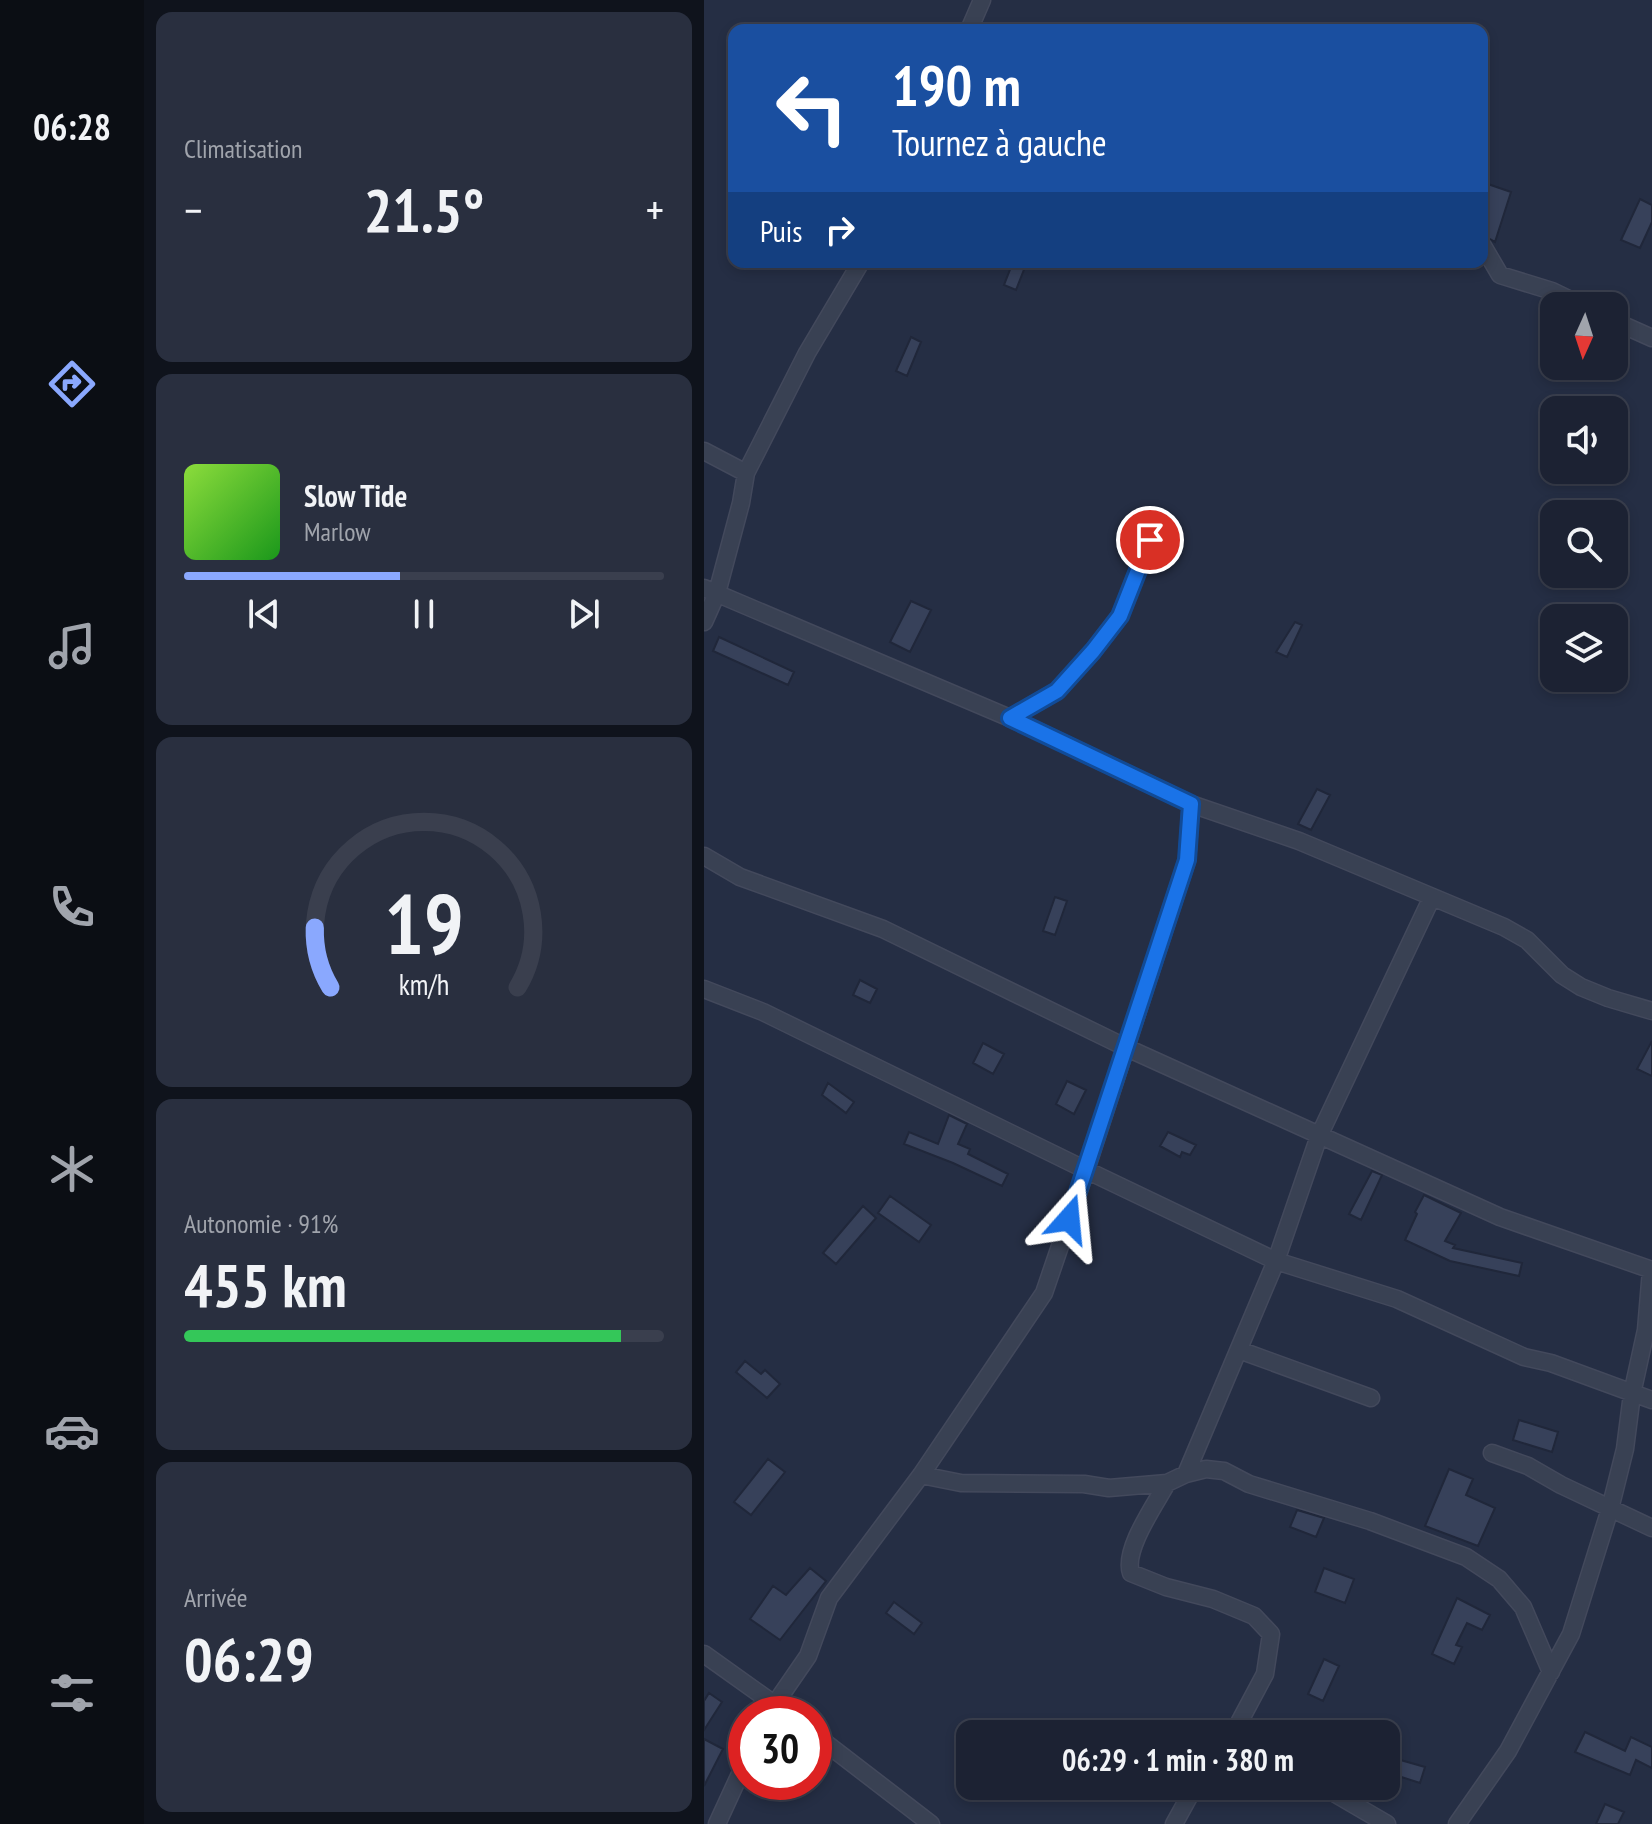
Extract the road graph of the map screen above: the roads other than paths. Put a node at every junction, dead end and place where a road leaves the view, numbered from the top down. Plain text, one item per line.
1 (982, 0) edge
2 (972, 24) edge
3 (1488, 255) edge
4 (857, 268) edge
5 (1554, 292) edge
6 (1628, 327) edge
7 (1652, 338) edge
8 (704, 451) edge
9 (746, 473) junction
10 (1150, 540) dead end
11 (710, 590) edge
12 (704, 622) edge
13 (1010, 718) junction
14 (1191, 804) junction
15 (704, 856) edge
16 (1432, 897) junction
17 (704, 989) edge
18 (1652, 1011) edge
19 (1127, 1048) junction
20 (1319, 1136) junction
21 (1086, 1170) junction
22 (1276, 1261) junction
23 (1652, 1270) edge
24 (1239, 1350) junction
25 (1632, 1394) junction
26 (1371, 1398) dead end
27 (1652, 1400) edge
28 (1492, 1453) dead end
29 (1186, 1474) junction
30 (921, 1475) junction
31 (1167, 1483) junction
32 (1610, 1509) junction
33 (1652, 1528) edge
34 (704, 1654) edge
35 (1551, 1672) junction
36 (755, 1696) edge
37 (780, 1696) edge
38 (1240, 1720) edge
39 (832, 1748) edge
40 (728, 1800) edge
41 (1187, 1800) edge
42 (1346, 1800) edge
43 (717, 1824) edge
44 (931, 1824) edge
45 (1174, 1824) edge
46 (1387, 1824) edge
47 (1457, 1824) edge

1 - 2 street
3 - 5 street
4 - 9 street
6 - 7 street
8 - 9 street
9 - 11 street
10 - 13 street
11 - 12 street
11 - 13 street
13 - 14 street
14 - 16 street
14 - 19 street
15 - 19 street
16 - 18 street
16 - 20 street
17 - 21 street
19 - 20 street
19 - 21 street
20 - 22 street
20 - 23 street
21 - 22 street
21 - 30 street
22 - 24 street
22 - 25 street
23 - 25 street
24 - 26 street
24 - 29 street
25 - 27 street
25 - 32 street
28 - 32 street
29 - 31 street
29 - 35 street
30 - 31 street
30 - 37 street
31 - 38 street
32 - 33 street
32 - 35 street
34 - 36 street
35 - 47 street
39 - 44 street
40 - 43 street
41 - 45 street
42 - 46 street

